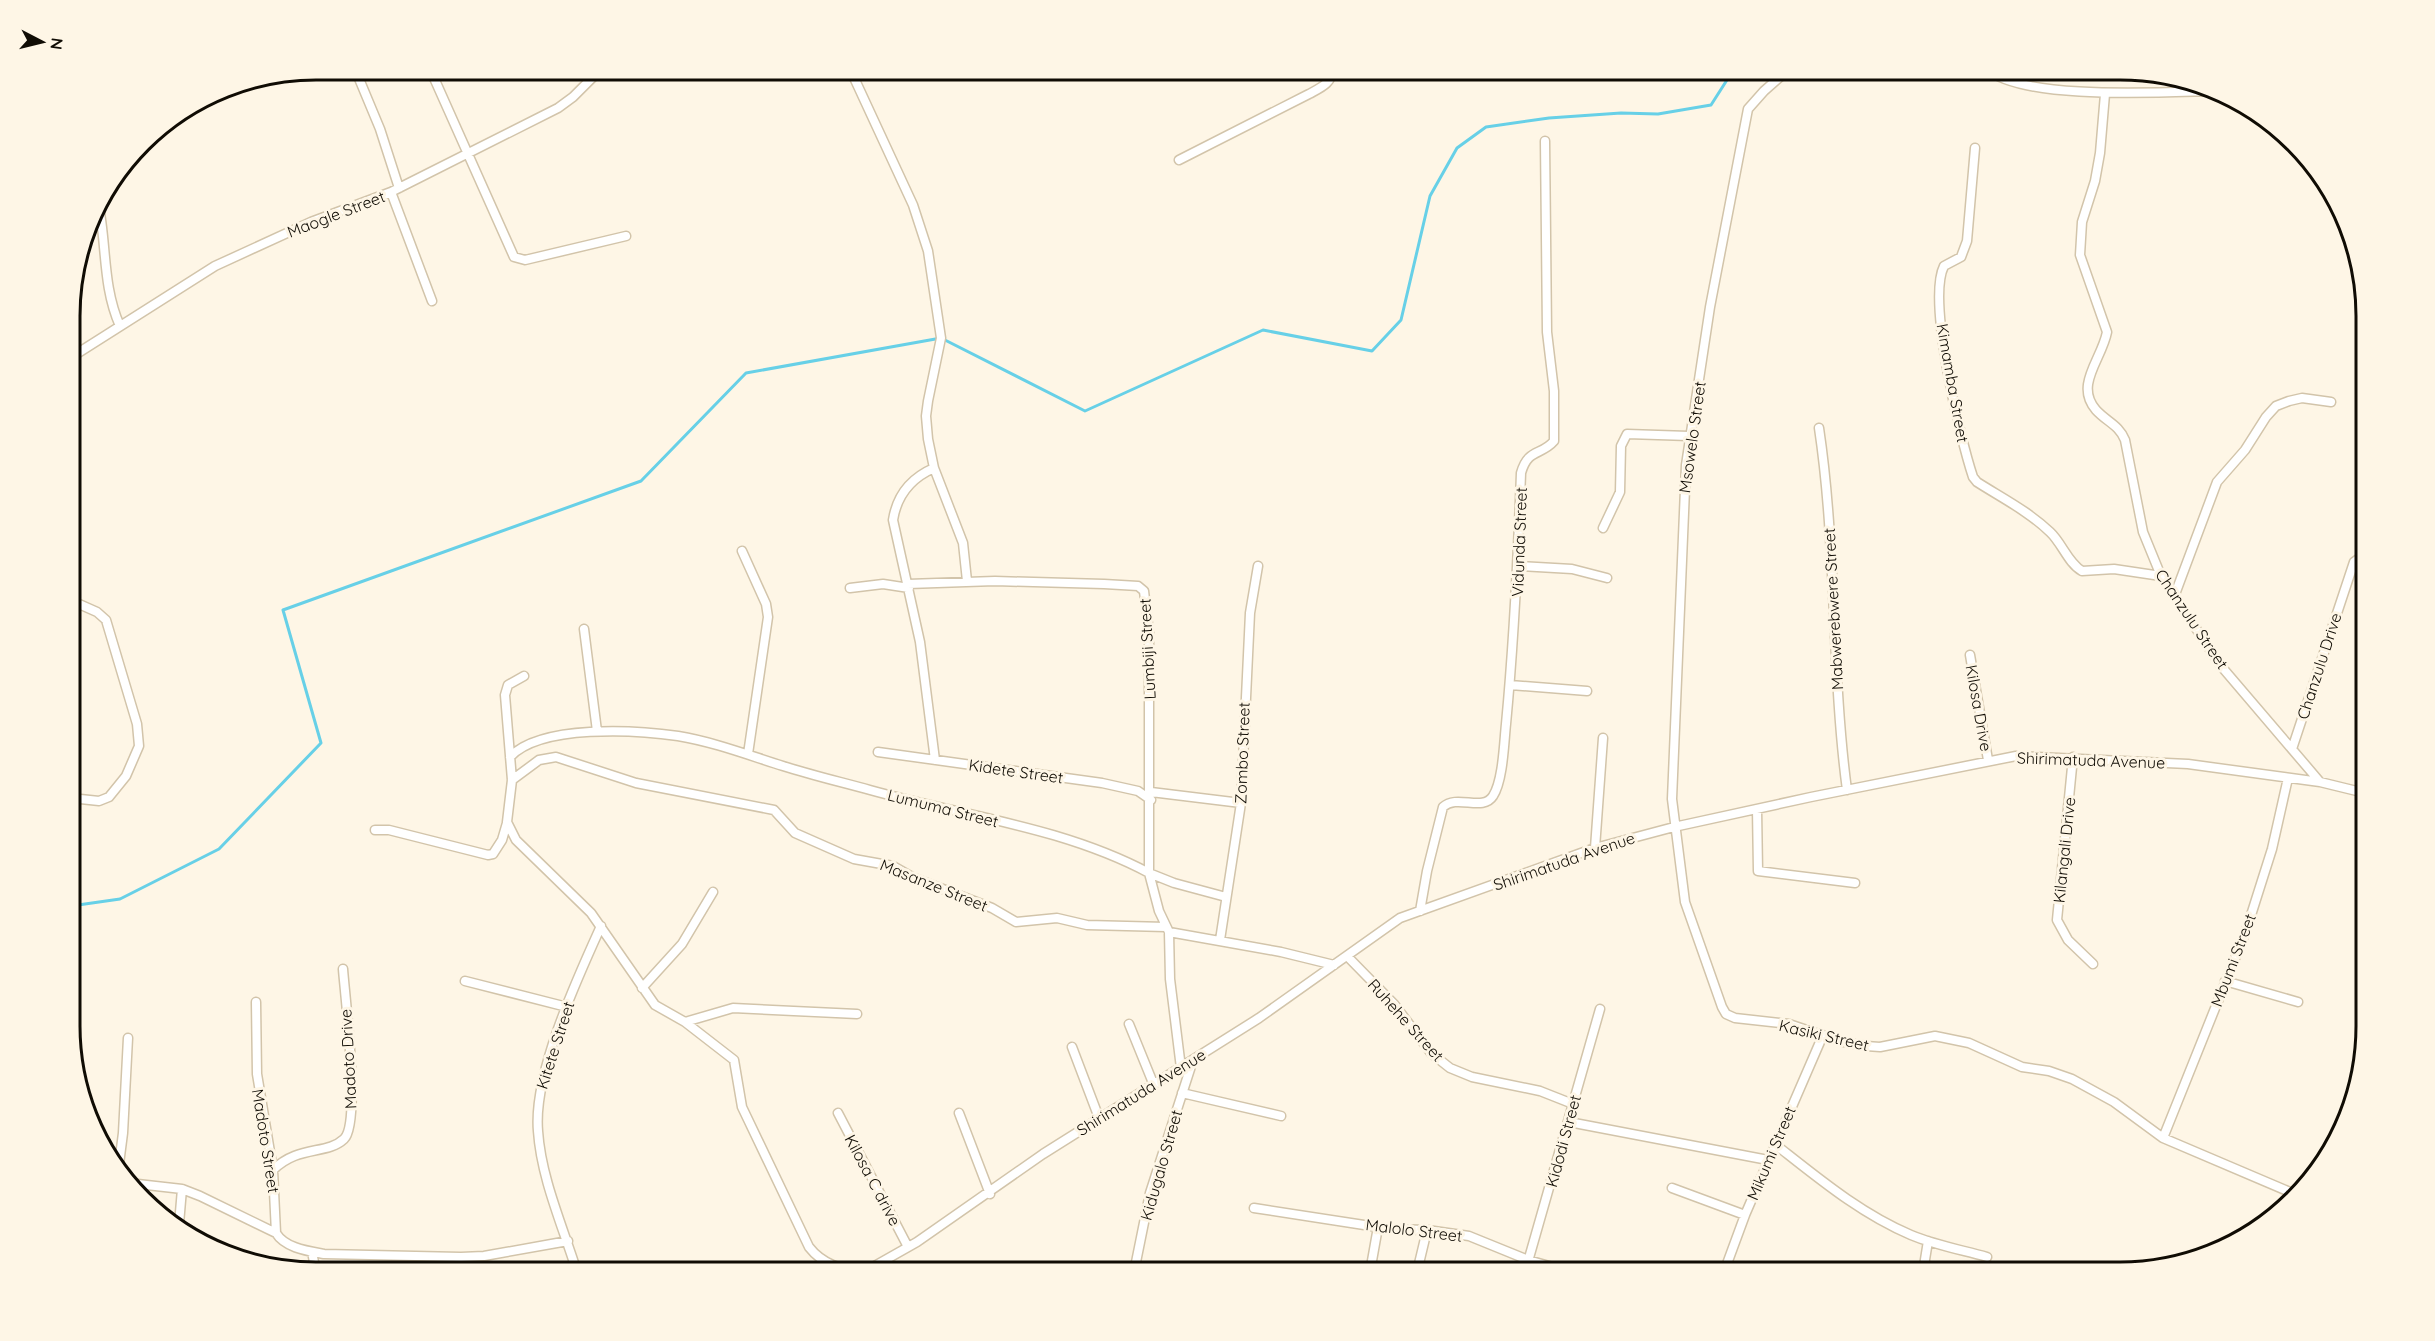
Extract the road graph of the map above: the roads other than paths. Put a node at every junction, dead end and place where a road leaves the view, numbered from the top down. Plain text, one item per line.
1 (360, 80) edge
2 (435, 80) edge
3 (590, 80) edge
4 (855, 80) edge
5 (1330, 80) edge
6 (1776, 80) edge
7 (2007, 80) edge
8 (2193, 92) edge
9 (2105, 94) junction
10 (1545, 141) dead end
11 (1975, 148) dead end
12 (470, 154) junction
13 (1179, 160) dead end
14 (395, 190) junction
15 (101, 218) edge
16 (626, 236) dead end
17 (432, 301) dead end
18 (120, 326) junction
19 (80, 352) edge
20 (2331, 402) dead end
21 (1819, 428) dead end
22 (1689, 436) junction
23 (934, 468) junction
24 (1603, 528) dead end
25 (742, 551) dead end
26 (2355, 561) edge
27 (1258, 566) dead end
28 (1518, 566) junction
29 (2161, 576) junction
30 (1607, 578) dead end
31 (967, 581) junction
32 (908, 586) junction
33 (850, 588) dead end
34 (2174, 597) junction
35 (80, 604) edge
36 (584, 629) dead end
37 (1970, 655) dead end
38 (524, 676) dead end
39 (1510, 685) junction
40 (1587, 691) dead end
41 (597, 731) junction
42 (1603, 738) dead end
43 (2292, 749) junction
44 (878, 752) dead end
45 (748, 754) junction
46 (510, 757) junction
47 (2073, 757) junction
48 (935, 760) junction
49 (1988, 760) junction
50 (2288, 778) junction
51 (512, 780) junction
52 (2320, 782) junction
53 (1847, 790) junction
54 (2355, 791) edge
55 (1151, 796) junction
56 (80, 799) edge
57 (1241, 803) junction
58 (1757, 809) junction
59 (507, 822) junction
60 (1674, 827) junction
61 (375, 830) dead end
62 (1595, 848) junction
63 (1149, 873) junction
64 (1855, 883) dead end
65 (713, 892) dead end
66 (1226, 897) junction
67 (1420, 911) junction
68 (601, 926) junction
69 (1168, 930) junction
70 (1220, 940) junction
71 (1347, 956) junction
72 (2093, 964) dead end
73 (1334, 965) junction
74 (342, 969) dead end
75 (465, 981) dead end
76 (2225, 981) junction
77 (642, 988) junction
78 (256, 1002) dead end
79 (2298, 1002) dead end
80 (567, 1007) junction
81 (1600, 1009) dead end
82 (857, 1014) dead end
83 (685, 1022) junction
84 (1129, 1024) dead end
85 (1823, 1035) junction
86 (128, 1038) dead end
87 (1072, 1047) dead end
88 (1193, 1059) junction
89 (1182, 1068) junction
90 (1153, 1083) junction
91 (1182, 1093) junction
92 (1573, 1104) junction
93 (838, 1113) dead end
94 (959, 1113) dead end
95 (1281, 1116) dead end
96 (1100, 1118) junction
97 (1569, 1122) junction
98 (2163, 1138) junction
99 (1776, 1144) junction
100 (120, 1157) edge
101 (1768, 1160) junction
102 (273, 1170) junction
103 (141, 1184) edge
104 (1672, 1188) dead end
105 (182, 1189) junction
106 (2287, 1191) edge
107 (990, 1194) junction
108 (1254, 1208) dead end
109 (1744, 1215) junction
110 (179, 1218) edge
111 (1378, 1227) junction
112 (1427, 1230) junction
113 (276, 1233) junction
114 (1928, 1240) junction
115 (568, 1241) junction
116 (908, 1247) junction
117 (312, 1252) junction
118 (1987, 1257) dead end
119 (1528, 1260) junction
120 (314, 1262) edge
121 (574, 1262) edge
122 (825, 1262) edge
123 (884, 1262) edge
124 (1136, 1262) edge
125 (1372, 1262) edge
126 (1419, 1262) edge
127 (1535, 1262) edge
128 (1728, 1262) edge
129 (1925, 1262) edge

1 - 14 street
2 - 12 street
3 - 12 street, Maogle Street
4 - 23 street
5 - 13 street
6 - 22 street, Msowelo Street
7 - 9 street
8 - 9 street
9 - 29 street, Chanzulu Street
10 - 28 street, Vidunda Street
11 - 29 street, Kimamba Street
12 - 14 street, Maogle Street
12 - 16 street
14 - 17 street
14 - 18 street, Maogle Street
15 - 18 street
18 - 19 street, Maogle Street
20 - 34 street
21 - 53 street, Mabwerebwere Street
22 - 24 street
22 - 60 street, Msowelo Street
23 - 31 street
23 - 32 street
25 - 45 street
26 - 43 street, Chanzulu Drive
27 - 57 street, Zombo Street
28 - 30 street
28 - 39 street, Vidunda Street
29 - 34 street, Chanzulu Street
31 - 32 street, Lumbiji Street
31 - 55 street, Lumbiji Street
32 - 33 street, Lumbiji Street
32 - 48 street
34 - 43 street, Chanzulu Street
35 - 56 street
36 - 41 street
37 - 49 street, Kilosa Drive
38 - 46 street
39 - 40 street
39 - 67 street, Vidunda Street
41 - 45 street, Lumuma Street
41 - 46 street, Lumuma Street
42 - 62 street
43 - 52 street, Chanzulu Street
44 - 48 street, Kidete Street
45 - 63 street, Lumuma Street
46 - 51 street
47 - 49 street, Shirimatuda Avenue
47 - 50 street, Shirimatuda Avenue
47 - 72 street, Kilangali Drive
48 - 55 street, Kidete Street
49 - 53 street, Shirimatuda Avenue
50 - 52 street, Shirimatuda Avenue
50 - 76 street, Mbumi Street
51 - 59 street
51 - 69 street, Masanze Street
52 - 54 street, Shirimatuda Avenue
53 - 58 street, Shirimatuda Avenue
55 - 57 street, Kidete Street
55 - 63 street, Lumbiji Street
57 - 66 street, Zombo Street
58 - 60 street, Shirimatuda Avenue
58 - 64 street
59 - 61 street
59 - 68 street
60 - 62 street, Shirimatuda Avenue
60 - 85 street, Kasiki Street
62 - 67 street, Shirimatuda Avenue
63 - 66 street, Lumuma Street
63 - 69 street
65 - 77 street
66 - 70 street, Zombo Street
67 - 71 street, Shirimatuda Avenue
68 - 77 street
68 - 80 street, Kitete Street
69 - 70 street
69 - 89 street
70 - 73 street
71 - 73 street, Shirimatuda Avenue
71 - 92 street, Ruhehe Street
73 - 88 street, Shirimatuda Avenue
74 - 102 street, Madoto Drive
75 - 80 street
76 - 79 street
76 - 98 street, Mbumi Street
77 - 83 street
78 - 102 street, Madoto Street
80 - 115 street, Kitete Street
81 - 92 street, Kidodi Street
82 - 83 street
83 - 122 street
84 - 90 street
85 - 98 street, Kasiki Street
85 - 99 street, Mikumi Street
86 - 100 street
87 - 96 street
88 - 89 street, Shirimatuda Avenue
88 - 91 street, Kidugalo Street
89 - 90 street, Shirimatuda Avenue
90 - 96 street, Shirimatuda Avenue
91 - 95 street
91 - 124 street, Kidugalo Street
92 - 97 street, Kidodi Street
93 - 116 street, Kilosa C drive
94 - 107 street
96 - 107 street, Shirimatuda Avenue
97 - 101 street
97 - 119 street, Kidodi Street
98 - 106 street, Kasiki Street
99 - 101 street, Mikumi Street
99 - 114 street
101 - 109 street, Mikumi Street
102 - 113 street, Madoto Street
103 - 105 street
104 - 109 street
105 - 110 street
105 - 113 street
107 - 116 street, Shirimatuda Avenue
108 - 111 street, Malolo Street
109 - 128 street, Mikumi Street
111 - 112 street, Malolo Street
111 - 125 street
112 - 119 street, Malolo Street
112 - 126 street
113 - 117 street
114 - 118 street
114 - 129 street
115 - 117 street
115 - 121 street, Kitete Street
116 - 123 street, Shirimatuda Avenue
117 - 120 street
119 - 127 street, Malolo Street

